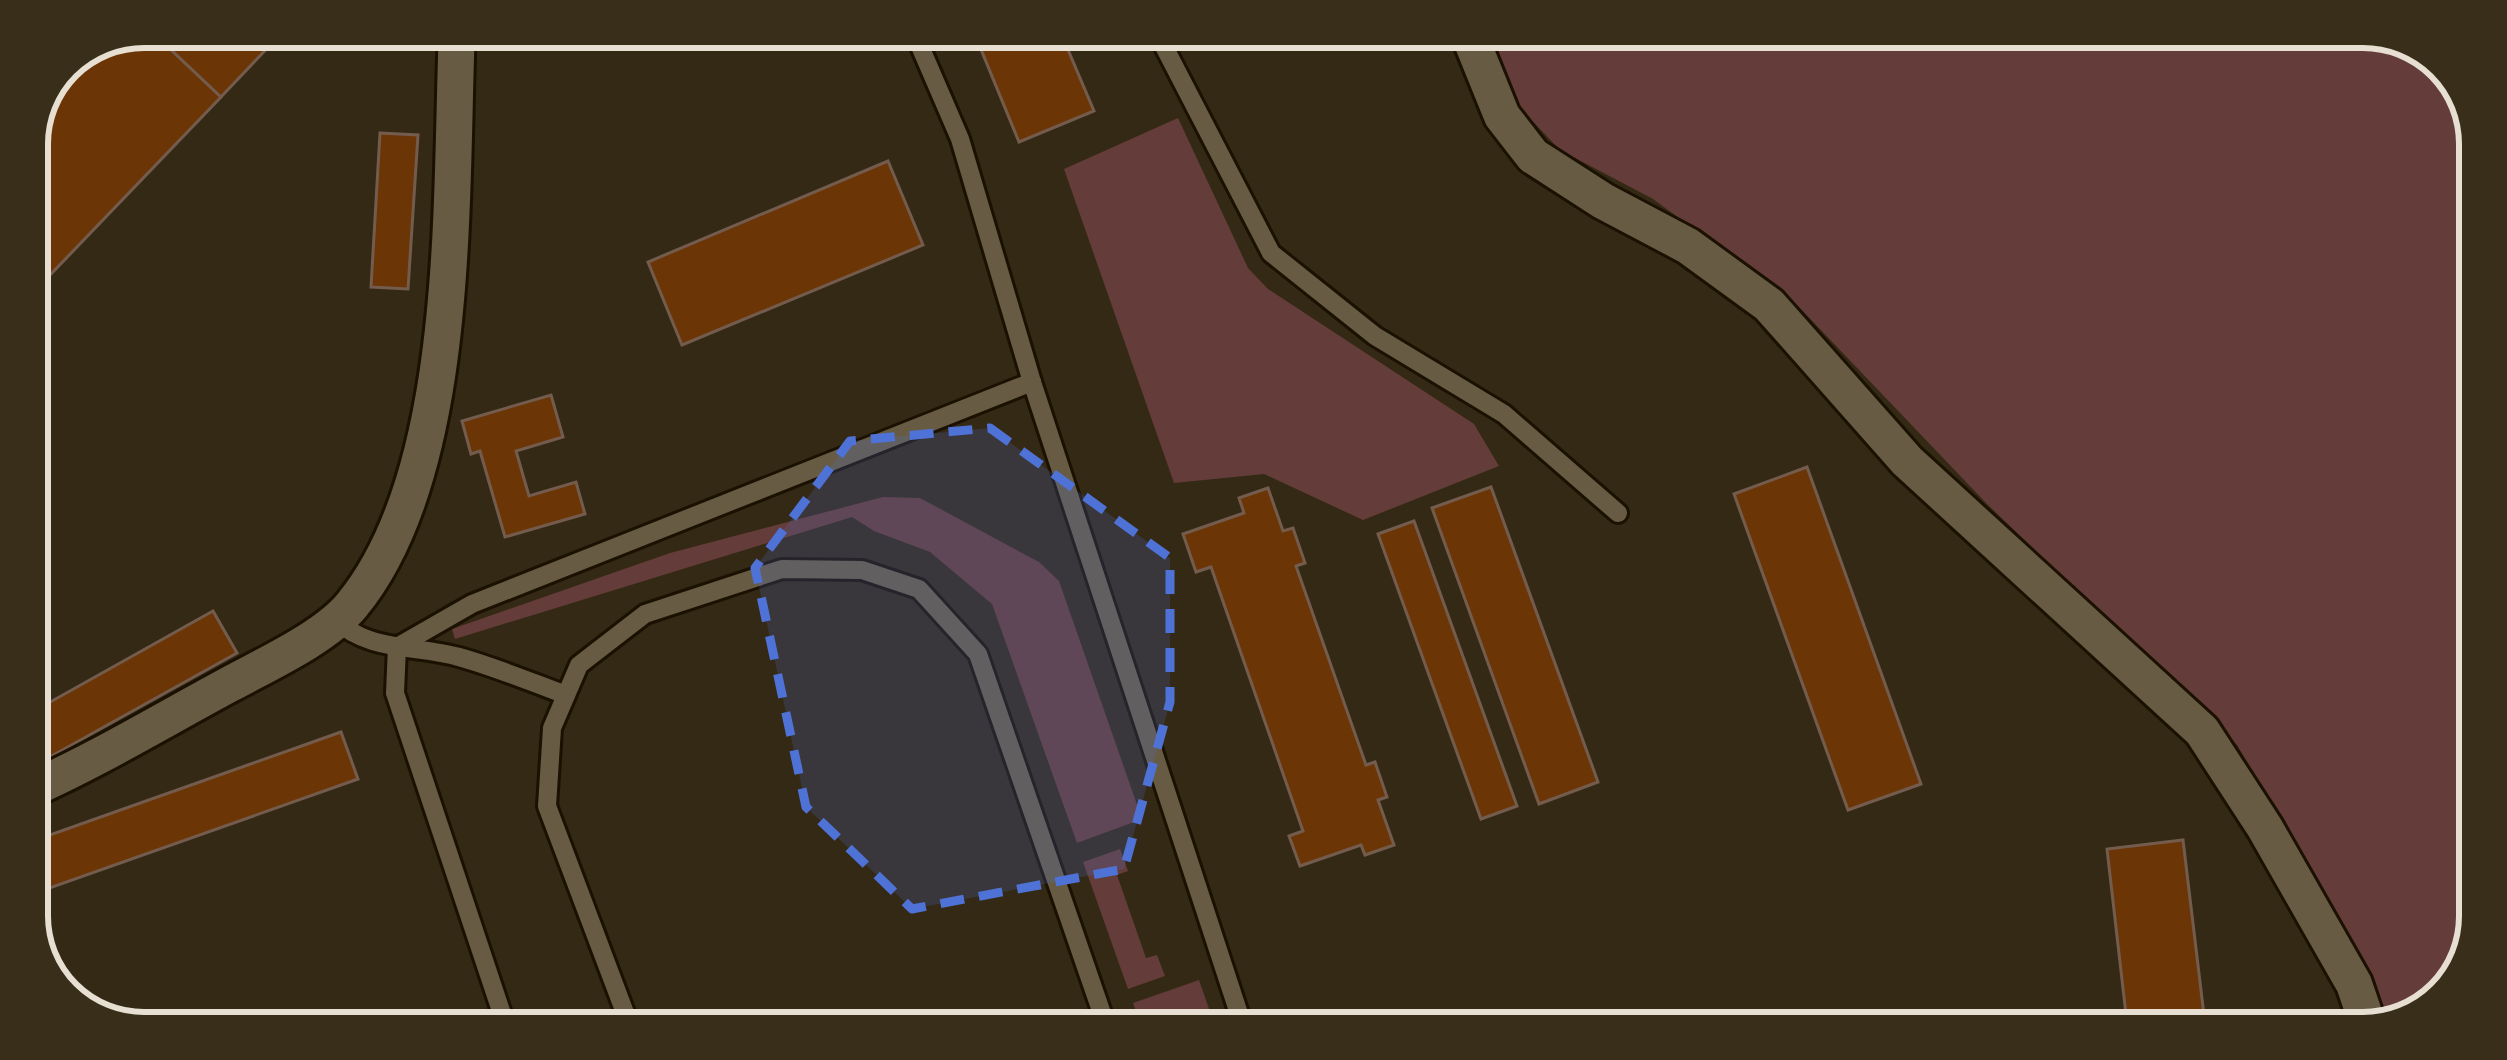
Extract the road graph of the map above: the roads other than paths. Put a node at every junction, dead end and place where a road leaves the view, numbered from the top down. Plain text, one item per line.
1 (456, 48) edge
2 (921, 48) edge
3 (1165, 48) edge
4 (1474, 48) edge
5 (1032, 382) junction
6 (1618, 513) dead end
7 (335, 619) junction
8 (397, 647) junction
9 (566, 695) junction
10 (48, 780) edge
11 (501, 1012) edge
12 (624, 1012) edge
13 (1101, 1012) edge
14 (1238, 1012) edge
15 (2364, 1012) edge

1 - 7 street
2 - 5 lane
3 - 6 lane
4 - 15 street
5 - 8 lane
5 - 14 lane
7 - 8 lane
7 - 10 street
8 - 9 lane
8 - 11 lane
9 - 12 lane
9 - 13 lane

